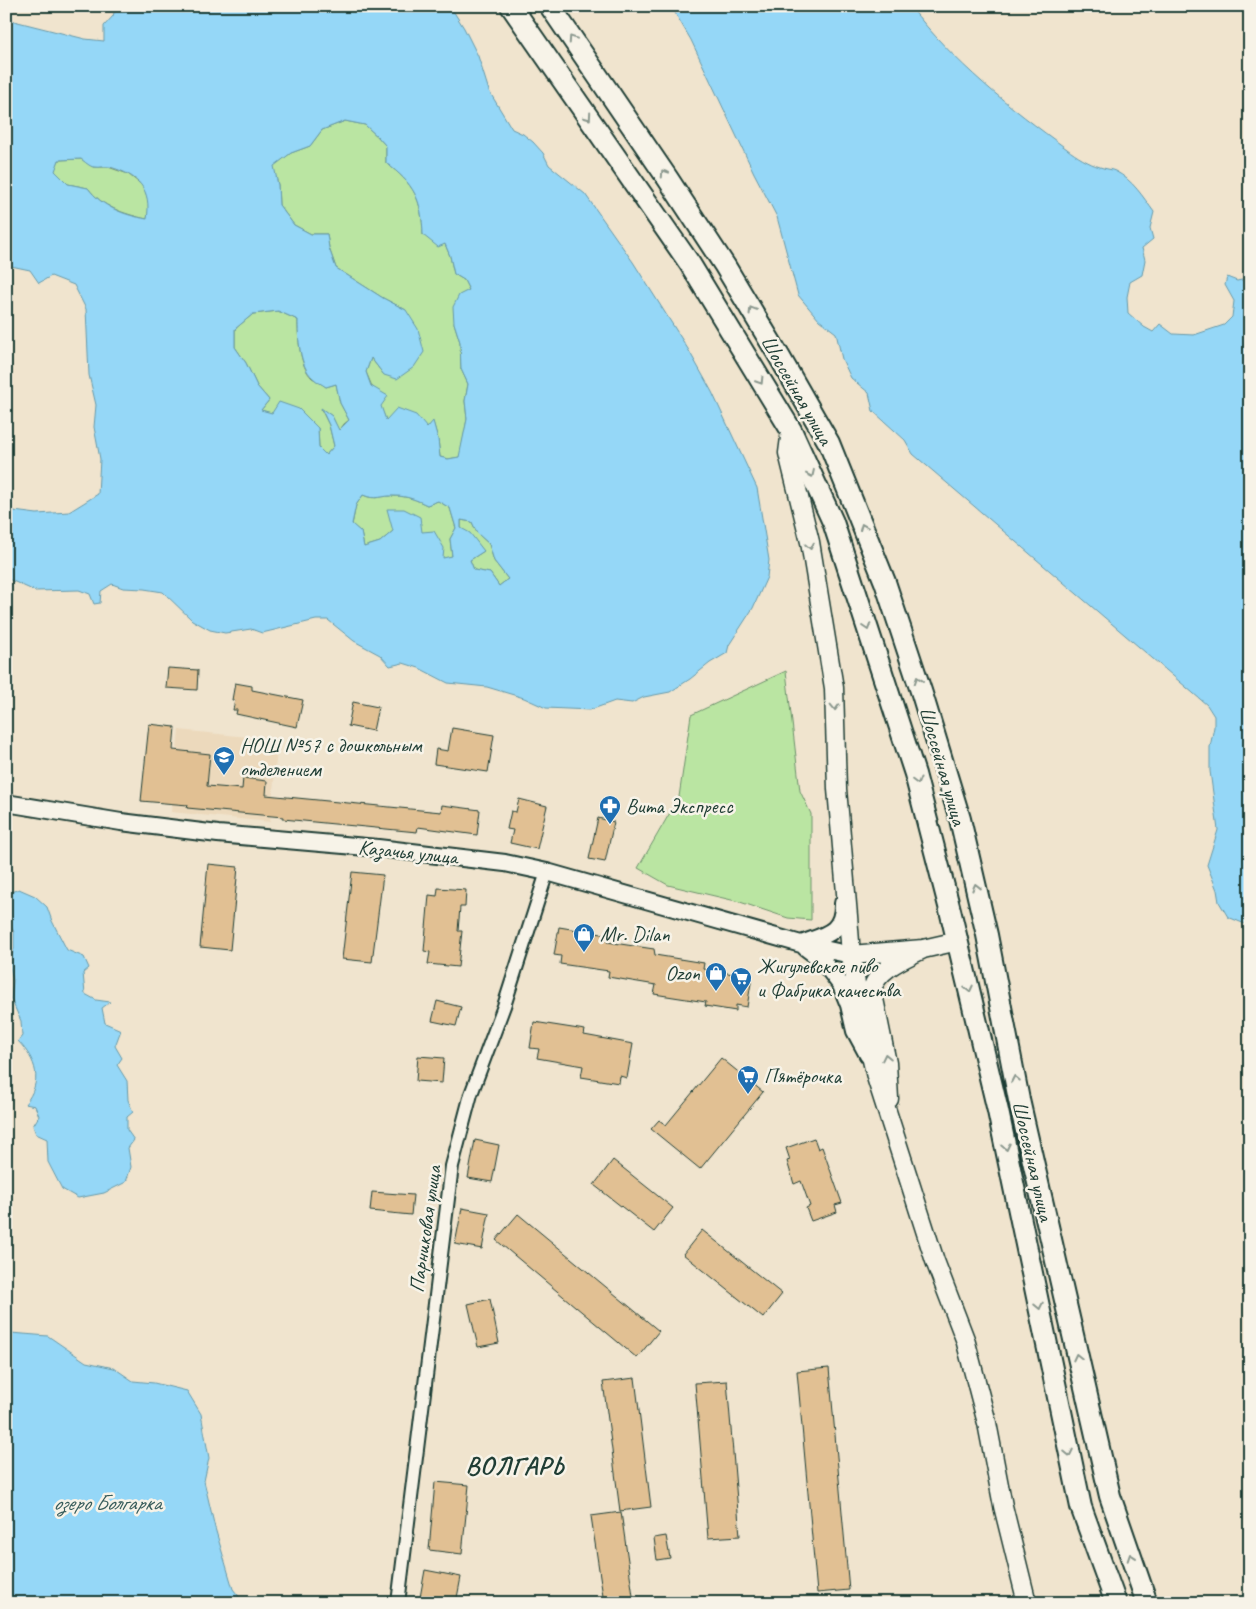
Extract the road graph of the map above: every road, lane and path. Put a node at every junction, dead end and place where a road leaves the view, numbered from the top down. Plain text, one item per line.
1 (511, 6) edge
2 (550, 6) edge
3 (791, 430) junction
4 (837, 789) junction
5 (6, 803) edge
6 (547, 872) junction
7 (987, 934) junction
8 (958, 941) junction
9 (801, 944) junction
10 (924, 948) junction
11 (851, 955) junction
12 (873, 1064) junction
13 (891, 1122) junction
14 (398, 1603) edge
15 (1027, 1603) edge
16 (1116, 1603) edge
17 (1148, 1603) edge

1 -> 3 main road
7 -> 2 main road, Шоссейная улица
3 -> 4 main road, Шоссейная улица
3 -> 8 main road, Шоссейная улица
4 - 9 street, Шоссейная улица
4 - 11 main road, Шоссейная улица
5 - 6 street, Казачья улица
6 - 9 street, Казачья улица
6 - 14 street, Парниковая улица
7 - 8 main road, Казачья улица
17 -> 7 main road, Шоссейная улица
8 - 10 main road, Казачья улица
8 -> 16 main road, Шоссейная улица
9 - 11 street, Казачья улица
9 - 12 street, Казачья улица
10 - 11 main road, Казачья улица
13 -> 10 main road, Шоссейная улица
11 - 12 main road, Шоссейная улица
12 - 13 main road, Шоссейная улица
13 - 15 main road, Шоссейная улица

